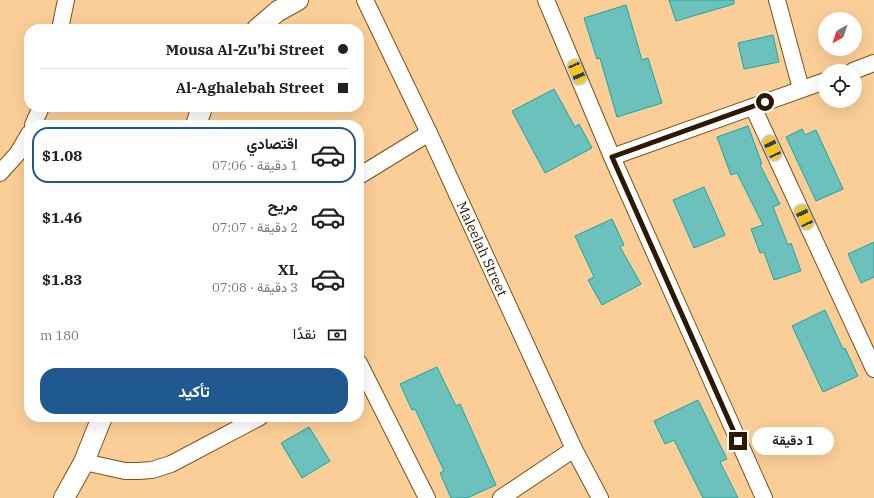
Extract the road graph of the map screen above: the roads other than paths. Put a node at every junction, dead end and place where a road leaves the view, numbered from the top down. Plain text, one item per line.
1 (66, 0) edge
2 (298, 0) edge
3 (365, 0) edge
4 (778, 0) edge
5 (549, 1) edge
6 (61, 24) edge
7 (263, 24) edge
8 (874, 63) edge
9 (862, 68) edge
10 (818, 83) edge
11 (801, 89) junction
12 (753, 106) junction
13 (429, 133) junction
14 (24, 143) edge
15 (612, 157) junction
16 (0, 173) edge
17 (364, 173) edge
18 (874, 369) edge
19 (364, 374) edge
20 (100, 422) edge
21 (251, 422) edge
22 (574, 449) junction
23 (84, 462) junction
24 (64, 498) edge
25 (427, 498) edge
26 (501, 498) edge
27 (600, 498) edge
28 (764, 498) edge

1 - 6 street
2 - 7 street
3 - 13 street, Maleelah Street
4 - 11 street
5 - 15 street
8 - 9 street
10 - 11 street
11 - 12 street
12 - 15 street
12 - 18 street
13 - 17 street
13 - 22 street, Maleelah Street
14 - 16 street
15 - 28 street
19 - 25 street
20 - 23 street
21 - 23 street
22 - 26 street
22 - 27 street, Maleelah Street
23 - 24 street

